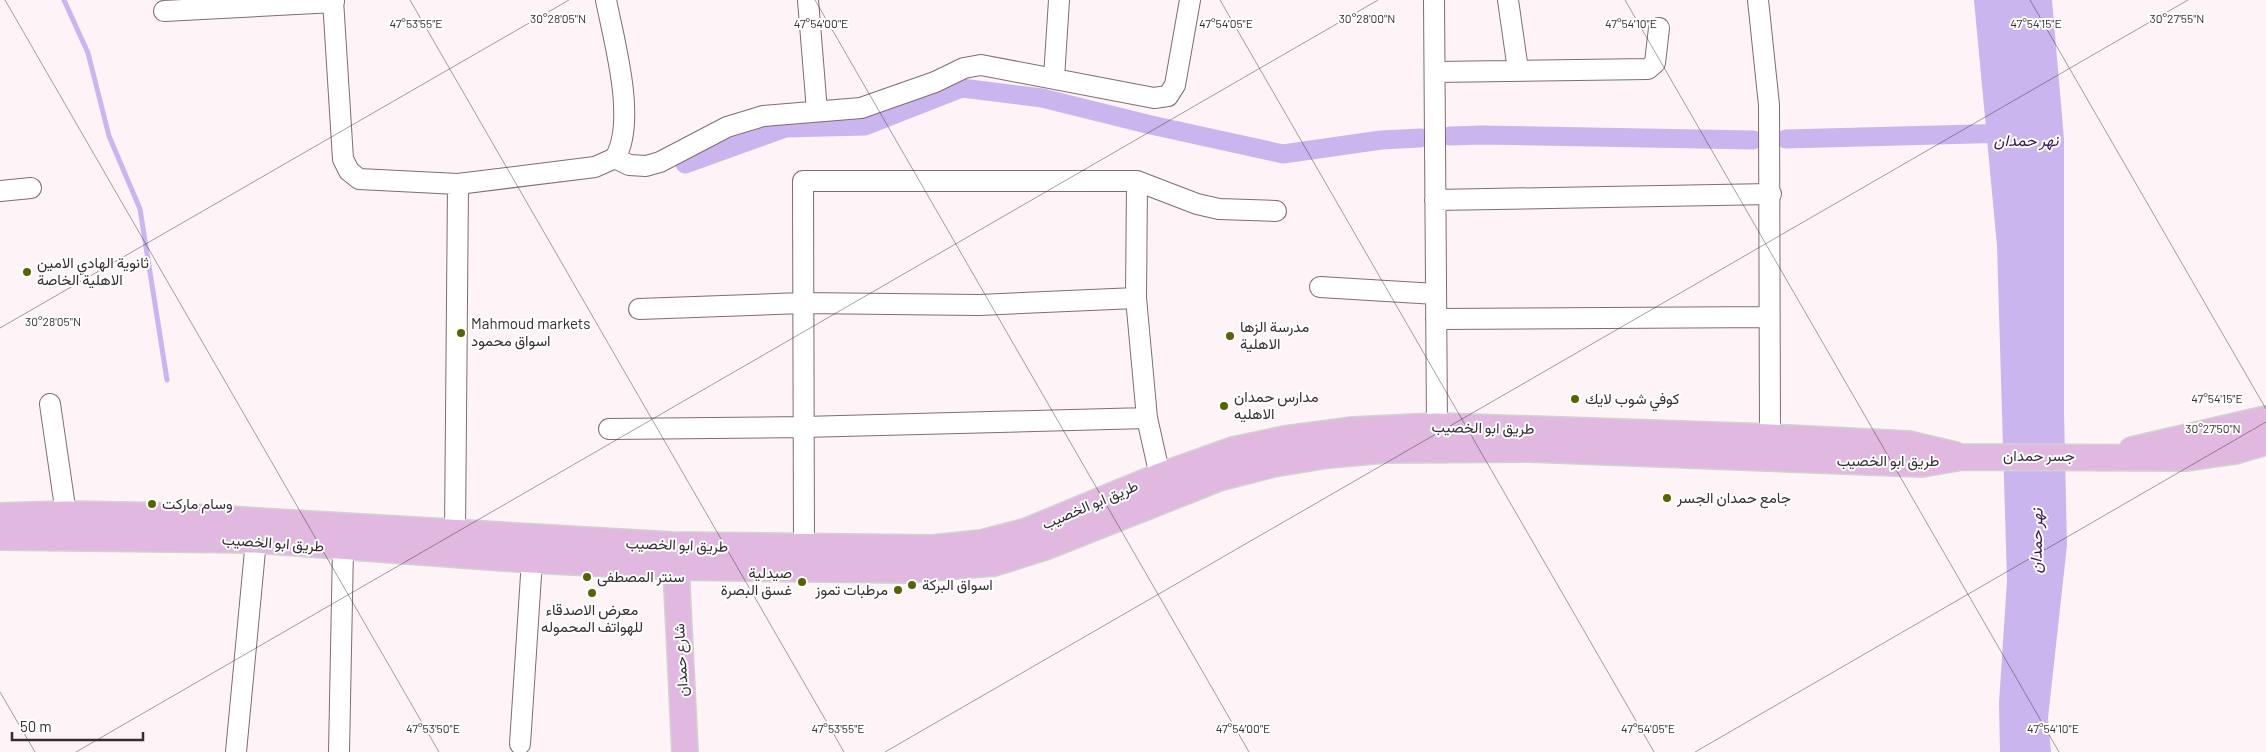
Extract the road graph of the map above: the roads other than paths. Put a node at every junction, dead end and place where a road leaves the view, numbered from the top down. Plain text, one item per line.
1 (606, 0) edge
2 (808, 0) edge
3 (1059, 0) edge
4 (1190, 0) edge
5 (1434, 0) edge
6 (1508, 0) edge
7 (1758, 0) edge
8 (333, 1) edge
9 (164, 11) dead end
10 (1659, 28) dead end
11 (1518, 70) junction
12 (1436, 72) junction
13 (1054, 78) junction
14 (817, 111) junction
15 (615, 158) junction
16 (1136, 181) junction
17 (458, 184) junction
18 (31, 188) dead end
19 (0, 191) edge
20 (1770, 194) junction
21 (1435, 200) junction
22 (1276, 210) dead end
23 (1320, 287) dead end
24 (1436, 294) junction
25 (1136, 298) junction
26 (802, 303) junction
27 (639, 310) dead end
28 (1769, 317) junction
29 (1436, 319) junction
30 (50, 404) dead end
31 (1147, 418) junction
32 (2266, 419) edge
33 (1437, 426) junction
34 (803, 427) junction
35 (609, 429) dead end
36 (1770, 436) junction
37 (1531, 439) junction
38 (2266, 442) edge
39 (2116, 456) junction
40 (1962, 457) junction
41 (1160, 476) junction
42 (66, 514) junction
43 (0, 516) edge
44 (455, 533) junction
45 (0, 537) edge
46 (256, 540) junction
47 (804, 547) junction
48 (344, 548) junction
49 (532, 560) junction
50 (676, 567) junction
51 (520, 744) dead end
52 (236, 752) edge
53 (339, 752) edge
54 (686, 752) edge

1 - 15 street
2 - 14 street
3 - 13 street
4 - 13 street
5 - 12 street
6 - 11 street
7 - 20 street
8 - 9 street
8 - 17 street
10 - 11 street
11 - 12 street
12 - 21 street
13 - 14 street
14 - 15 street
15 - 17 street
16 - 22 street
16 - 25 street
16 - 26 street
17 - 44 street
18 - 19 street
20 - 21 street
20 - 28 street
21 - 24 street
23 - 24 street
24 - 29 street
25 - 26 street
25 - 31 street
26 - 27 street
26 - 34 street
28 - 29 street
28 - 36 street
29 - 33 street
30 - 42 street
31 - 34 street
31 - 41 street
32 - 39 main road
33 - 37 main road, طريق ابو الخصيب
33 - 41 main road, طريق ابو الخصيب
34 - 35 street
34 - 47 street
36 - 37 main road, طريق ابو الخصيب
36 - 40 main road, طريق ابو الخصيب
37 - 40 main road, طريق ابو الخصيب
37 - 50 main road, طريق ابو الخصيب
38 - 39 main road
39 - 40 main road, جسر حمدان
41 - 47 main road, طريق ابو الخصيب
42 - 43 main road, طريق ابو الخصيب
42 - 44 main road, طريق ابو الخصيب
44 - 47 main road, طريق ابو الخصيب
45 - 46 main road, طريق ابو الخصيب
46 - 48 main road, طريق ابو الخصيب
46 - 52 street
48 - 49 main road, طريق ابو الخصيب
48 - 53 street
49 - 50 main road, طريق ابو الخصيب
49 - 51 street
50 - 54 main road, شارع حمدان

